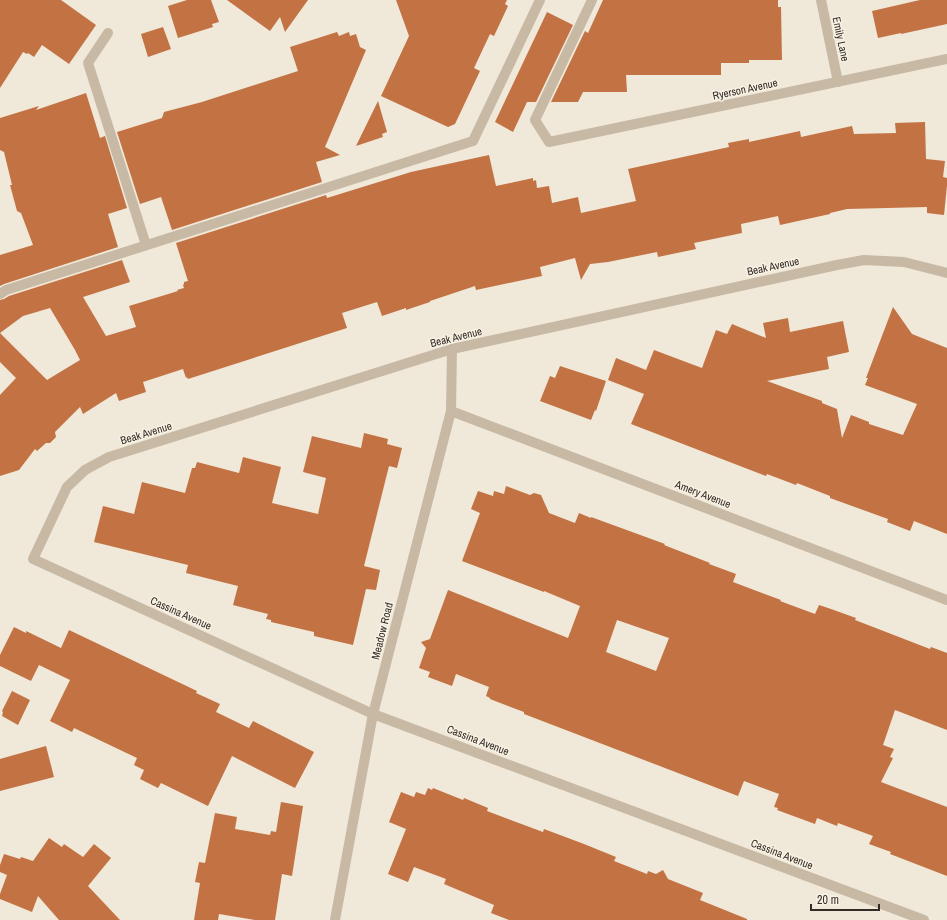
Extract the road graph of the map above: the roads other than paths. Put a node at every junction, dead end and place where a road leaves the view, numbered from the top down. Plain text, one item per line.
1 (540, 0) edge
2 (592, 0) edge
3 (821, 0) edge
4 (108, 33) dead end
5 (947, 59) edge
6 (838, 82) junction
7 (146, 245) junction
8 (947, 274) edge
9 (0, 294) edge
10 (452, 349) junction
11 (451, 411) junction
12 (33, 559) joint
13 (947, 600) edge
14 (373, 714) junction
15 (335, 920) edge
16 (924, 920) edge

1 - 7 street
2 - 6 street, Ryerson Avenue
3 - 6 street, Emily Lane
4 - 7 street
5 - 6 street, Ryerson Avenue
7 - 9 street
8 - 10 street, Beak Avenue
10 - 11 street, Meadow Road
10 - 12 street, Beak Avenue
11 - 13 street, Amery Avenue
11 - 14 street, Meadow Road
12 - 14 street, Cassina Avenue
14 - 15 street, Meadow Road
14 - 16 street, Cassina Avenue

